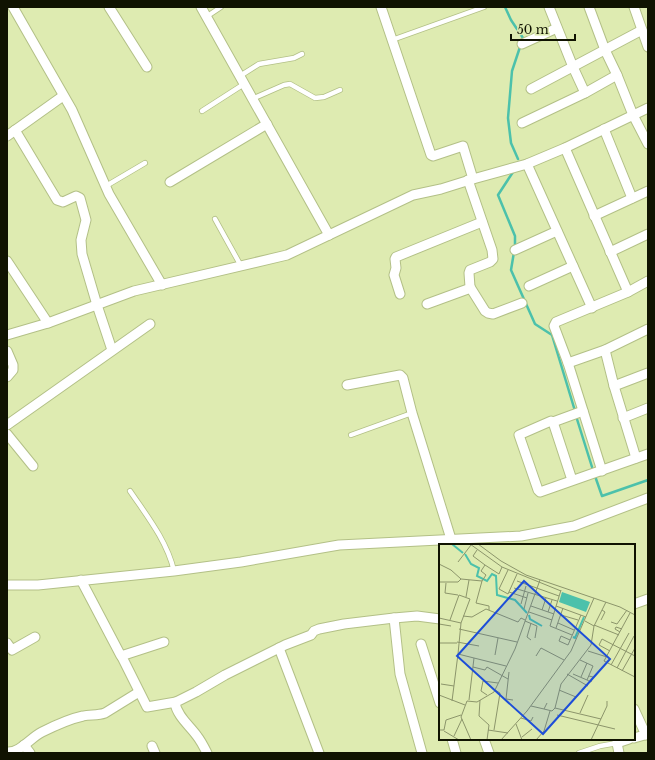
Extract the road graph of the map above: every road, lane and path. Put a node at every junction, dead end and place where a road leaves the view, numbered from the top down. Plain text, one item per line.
1 (13, 7) edge
2 (109, 7) edge
3 (201, 7) edge
4 (221, 7) edge
5 (381, 7) edge
6 (484, 7) edge
7 (549, 7) edge
8 (589, 7) edge
9 (634, 7) edge
10 (206, 17) junction
11 (557, 28) junction
12 (642, 30) junction
13 (392, 40) junction
14 (522, 44) dead end
15 (648, 47) edge
16 (605, 50) junction
17 (302, 54) dead end
18 (147, 67) dead end
19 (573, 67) junction
20 (617, 75) junction
21 (242, 80) junction
22 (531, 88) dead end
23 (340, 90) dead end
24 (585, 93) junction
25 (63, 96) junction
26 (252, 99) junction
27 (648, 108) edge
28 (202, 111) dead end
29 (633, 115) junction
30 (522, 123) dead end
31 (267, 124) junction
32 (604, 129) junction
33 (15, 130) junction
34 (7, 136) edge
35 (648, 144) edge
36 (565, 148) junction
37 (145, 163) dead end
38 (527, 164) junction
39 (471, 179) junction
40 (170, 182) dead end
41 (106, 186) junction
42 (648, 191) edge
43 (632, 198) junction
44 (594, 216) junction
45 (215, 219) dead end
46 (482, 222) junction
47 (557, 231) junction
48 (648, 234) edge
49 (329, 235) junction
50 (515, 250) dead end
51 (610, 252) junction
52 (7, 261) edge
53 (241, 266) junction
54 (573, 266) junction
55 (648, 281) edge
56 (162, 285) junction
57 (529, 286) dead end
58 (470, 287) junction
59 (628, 292) junction
60 (400, 294) dead end
61 (522, 303) dead end
62 (428, 304) dead end
63 (97, 305) junction
64 (592, 308) junction
65 (48, 323) junction
66 (150, 324) dead end
67 (648, 329) edge
68 (7, 335) edge
69 (112, 350) junction
70 (605, 350) junction
71 (7, 351) edge
72 (568, 363) junction
73 (648, 373) edge
74 (7, 377) edge
75 (347, 385) dead end
76 (614, 386) junction
77 (648, 408) edge
78 (578, 412) junction
79 (412, 413) junction
80 (623, 418) junction
81 (552, 422) junction
82 (7, 425) edge
83 (7, 434) edge
84 (351, 435) dead end
85 (648, 454) edge
86 (636, 458) junction
87 (33, 466) dead end
88 (602, 471) junction
89 (572, 480) junction
90 (130, 491) dead end
91 (648, 498) edge
92 (451, 539) junction
93 (174, 571) junction
94 (81, 580) junction
95 (7, 585) edge
96 (648, 598) edge
97 (635, 604) edge
98 (394, 618) junction
99 (439, 619) edge
100 (35, 637) dead end
101 (164, 642) dead end
102 (7, 643) edge
103 (421, 644) dead end
104 (279, 648) junction
105 (122, 657) junction
106 (140, 692) junction
107 (439, 697) edge
108 (176, 702) junction
109 (635, 711) edge
110 (647, 735) edge
111 (635, 738) edge
112 (452, 740) edge
113 (484, 740) edge
114 (626, 740) edge
115 (617, 743) junction
116 (24, 745) junction
117 (7, 752) edge
118 (30, 753) edge
119 (207, 753) edge
120 (319, 753) edge
121 (422, 753) edge
122 (456, 753) edge
123 (489, 753) edge
124 (579, 753) edge
125 (619, 753) edge

1 - 25 street
2 - 18 street
3 - 10 street
4 - 10 lane
5 - 13 street
6 - 13 lane
7 - 11 street
8 - 16 street
9 - 12 street
10 - 21 street
11 - 14 street
11 - 19 street
12 - 15 street
12 - 16 street
13 - 39 street
16 - 19 street
16 - 20 street
17 - 21 lane
19 - 22 street
19 - 24 street
20 - 24 street
20 - 29 street
21 - 26 street
21 - 28 lane
23 - 26 lane
24 - 30 street
25 - 33 street
25 - 41 street
26 - 31 street
27 - 29 street
29 - 32 street
29 - 35 street
31 - 40 street
31 - 49 street
32 - 36 street
32 - 43 street
33 - 34 street
33 - 63 street
36 - 38 street
36 - 44 street
37 - 41 lane
38 - 39 street
38 - 47 street
39 - 46 street
39 - 49 street
41 - 56 street
42 - 43 street
43 - 44 street
44 - 51 street
45 - 53 lane
46 - 58 street
46 - 60 street
47 - 50 street
47 - 54 street
48 - 51 street
49 - 53 street
51 - 59 street
52 - 65 street
53 - 56 street
54 - 57 street
54 - 64 street
55 - 59 street
56 - 63 street
58 - 61 street
58 - 62 street
59 - 64 street
63 - 65 street
63 - 69 street
64 - 72 street
65 - 68 street
66 - 69 street
67 - 70 street
69 - 82 street
70 - 72 street
70 - 76 street
71 - 74 street
72 - 78 street
73 - 76 street
75 - 79 street
76 - 80 street
77 - 80 street
78 - 81 street
78 - 88 street
79 - 84 lane
79 - 92 street
80 - 86 street
81 - 89 street
81 - 89 street
83 - 87 street
85 - 86 street
86 - 88 street
88 - 89 street
90 - 93 lane
91 - 92 street
92 - 93 street
93 - 94 street
94 - 95 street
94 - 105 street
96 - 97 street
98 - 99 street
98 - 104 street
98 - 121 street
100 - 102 street
101 - 105 street
103 - 107 street
104 - 108 street
104 - 120 street
105 - 106 street
106 - 108 street
106 - 116 street
108 - 119 street
109 - 110 street
110 - 111 street
112 - 122 street
113 - 123 street
114 - 115 street
115 - 124 lane
115 - 125 street
116 - 117 street
116 - 118 street

